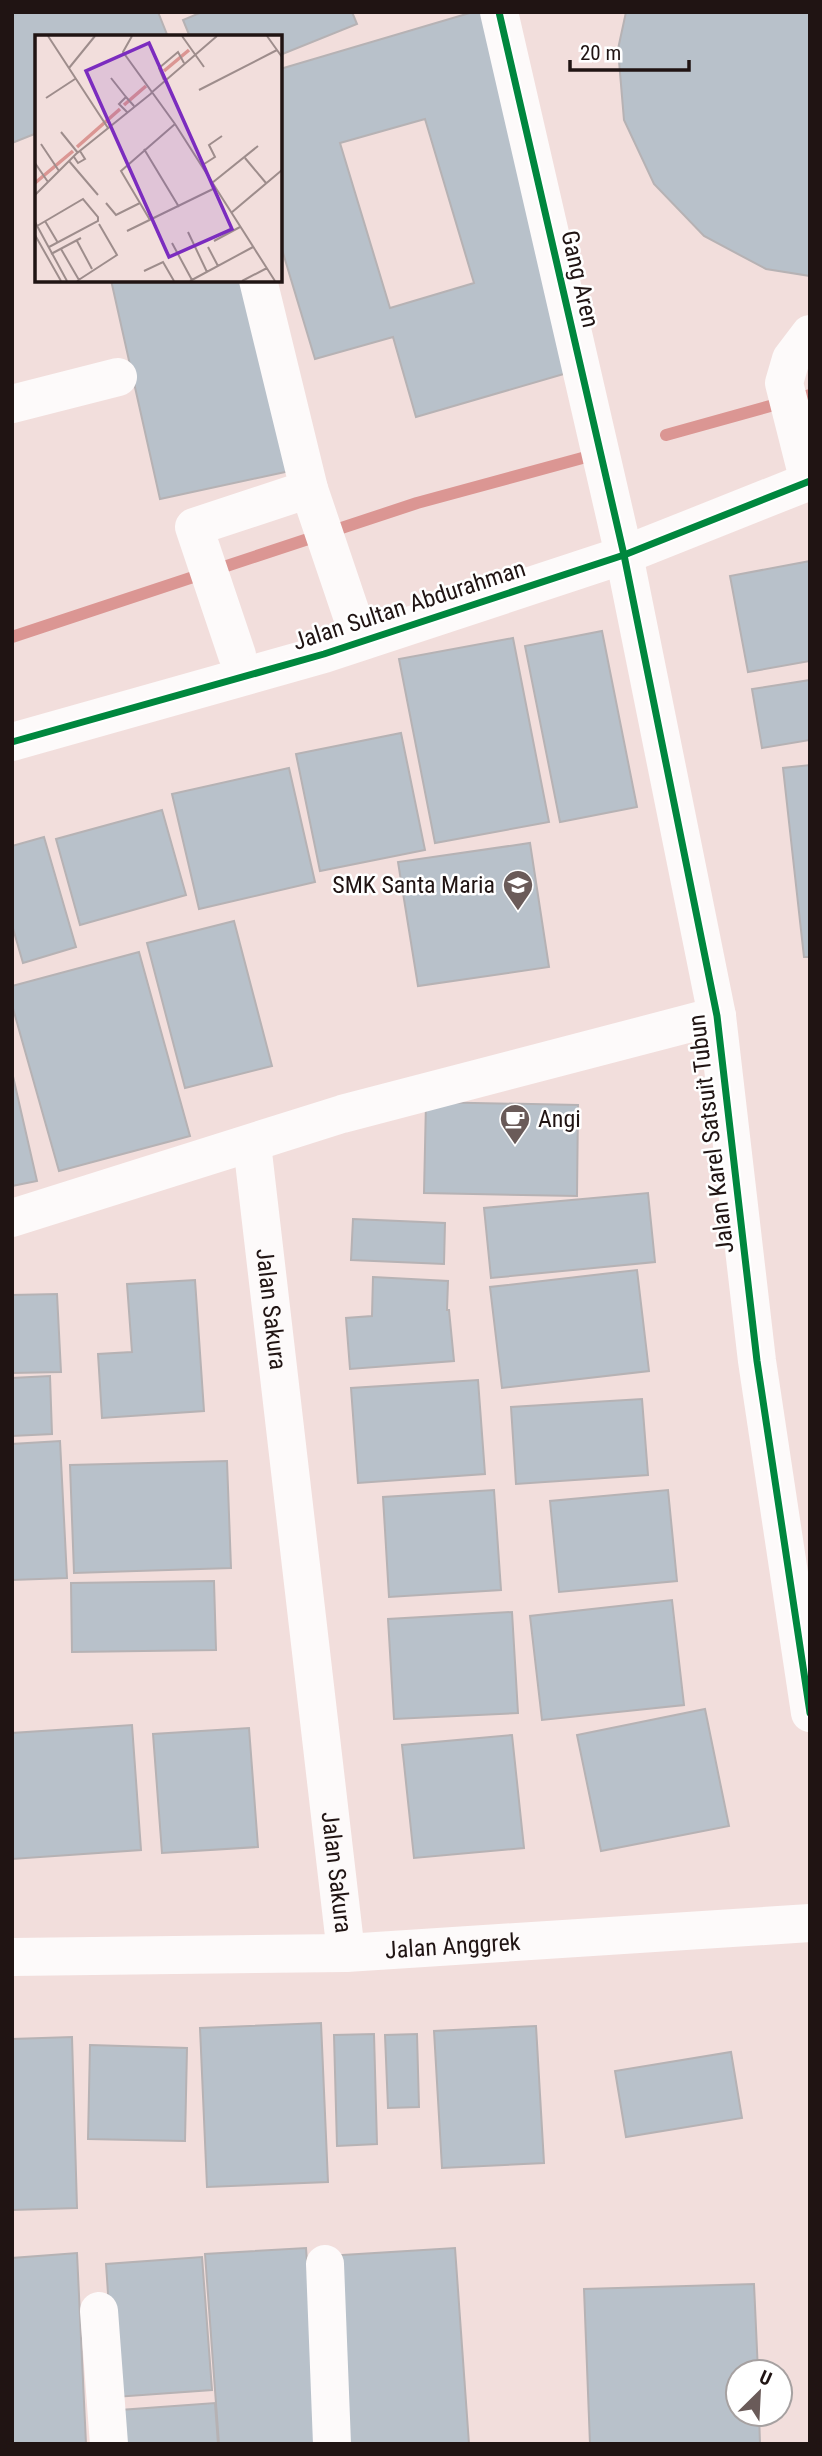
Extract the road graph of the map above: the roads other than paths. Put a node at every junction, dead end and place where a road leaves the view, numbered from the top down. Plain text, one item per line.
1 (499, 12) edge
2 (258, 282) edge
3 (810, 334) edge
4 (118, 377) dead end
5 (12, 404) edge
6 (809, 481) edge
7 (309, 489) junction
8 (624, 555) junction
9 (354, 622) junction
10 (237, 655) junction
11 (12, 720) edge
12 (12, 742) edge
13 (717, 1016) junction
14 (253, 1144) junction
15 (12, 1218) edge
16 (802, 1608) edge
17 (810, 1713) edge
18 (810, 1923) edge
19 (346, 1953) junction
20 (12, 1957) edge
21 (325, 2264) dead end
22 (99, 2311) dead end
23 (109, 2444) edge
24 (332, 2444) edge

1 - 8 street, Gang Aren
2 - 7 street
3 - 6 street
4 - 5 street
6 - 8 street, Jalan Sultan Abdurahman
7 - 9 street
7 - 10 street
8 - 9 street, Jalan Sultan Abdurahman
8 - 12 street, Jalan Sultan Abdurahman
8 - 13 street, Jalan Karel Satsuit Tubun
9 - 10 street, Jalan Sultan Abdurahman
10 - 11 street, Jalan Sultan Abdurahman
13 - 14 street
13 - 16 street, Jalan Karel Satsuit Tubun
14 - 15 street
14 - 19 street, Jalan Sakura
16 - 17 street, Jalan Karel Satsuit Tubun
18 - 19 street, Jalan Anggrek
19 - 20 street, Jalan Anggrek
21 - 24 street
22 - 23 street

